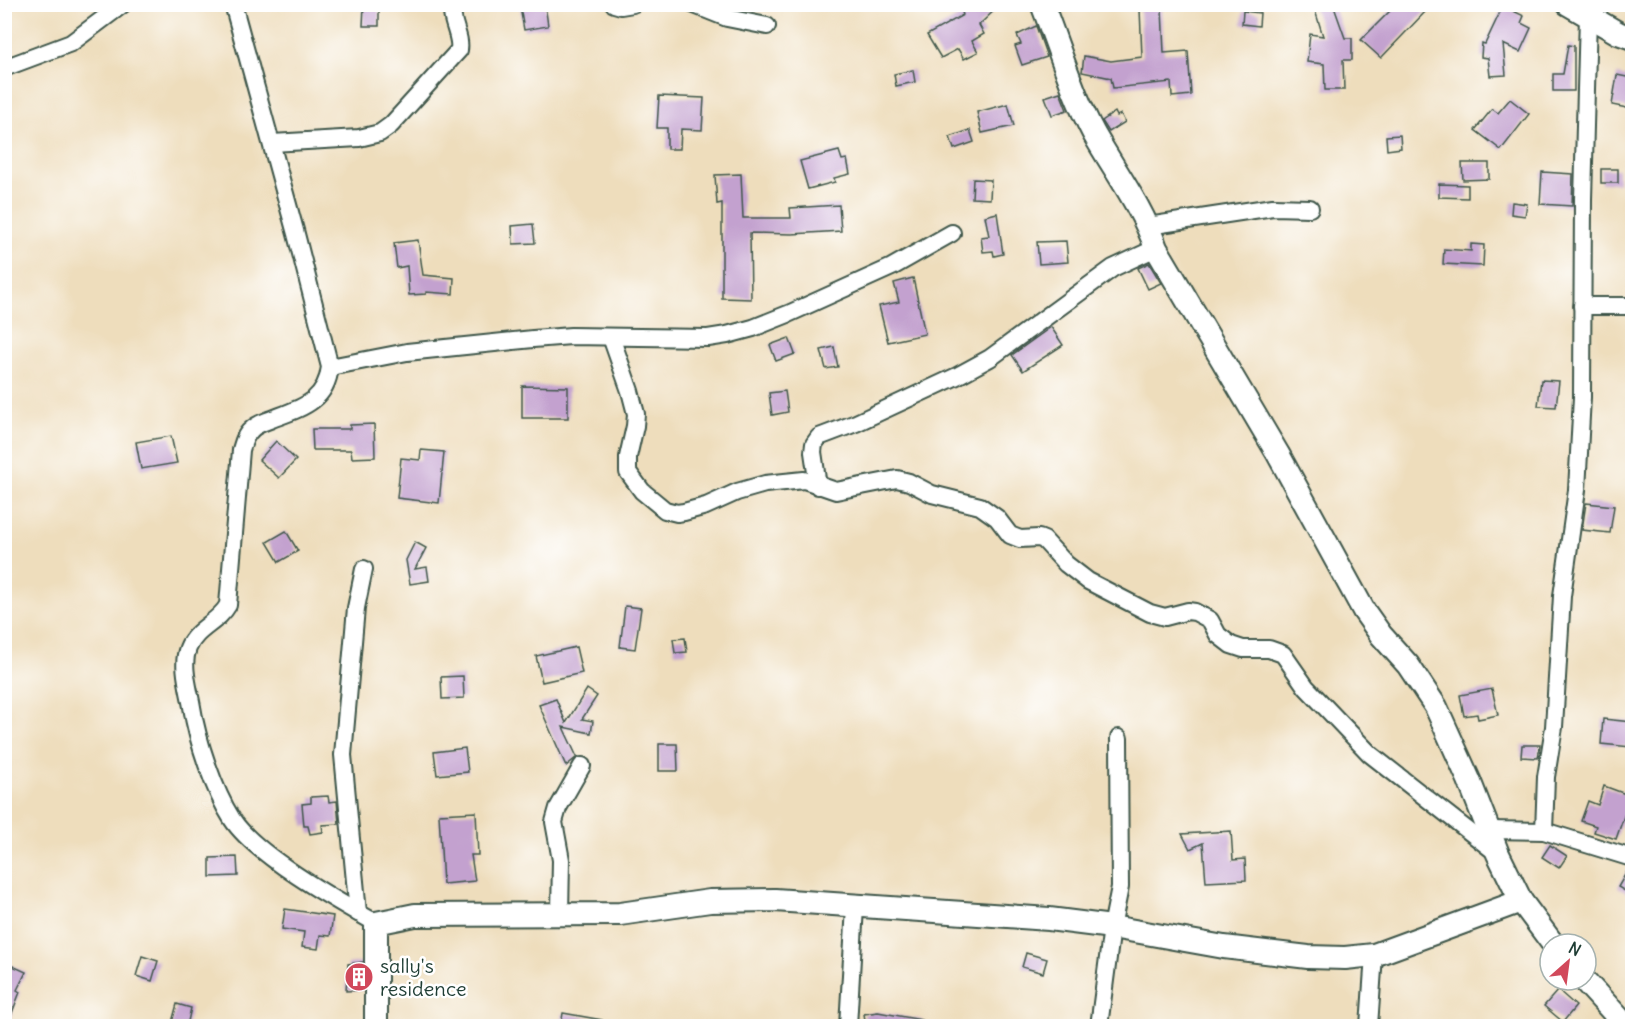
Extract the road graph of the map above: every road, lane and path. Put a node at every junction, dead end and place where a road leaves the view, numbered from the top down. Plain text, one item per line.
1 (123, 4) edge
2 (232, 4) edge
3 (454, 4) edge
4 (614, 4) edge
5 (633, 4) edge
6 (692, 4) edge
7 (1042, 4) edge
8 (1578, 10) edge
9 (767, 26) dead end
10 (1632, 38) edge
11 (4, 68) edge
12 (272, 143) junction
13 (1310, 208) dead end
14 (1148, 226) junction
15 (952, 232) dead end
16 (1156, 248) junction
17 (1582, 306) junction
18 (1632, 306) edge
19 (611, 337) junction
20 (330, 367) junction
21 (818, 486) junction
22 (364, 570) dead end
23 (1119, 738) dead end
24 (582, 766) dead end
25 (1489, 830) junction
26 (1544, 831) junction
27 (1498, 854) junction
28 (1632, 858) edge
29 (1521, 901) junction
30 (855, 907) junction
31 (560, 915) junction
32 (367, 918) junction
33 (1112, 927) junction
34 (1544, 932) edge
35 (1374, 955) junction
36 (1595, 992) edge
37 (376, 1026) edge
38 (848, 1026) edge
39 (1099, 1026) edge
40 (1369, 1026) edge
41 (1626, 1026) edge

1 - 11 street
2 - 12 street
3 - 12 street
4 - 5 street
6 - 9 street
7 - 14 street
8 - 10 street
8 - 17 street
12 - 20 street
13 - 14 street
14 - 16 street
15 - 19 street
16 - 21 street
16 - 25 street
17 - 18 street
17 - 26 street
19 - 20 street
19 - 21 street
20 - 32 street
21 - 27 street
22 - 32 street
23 - 33 street
24 - 31 street
25 - 26 street
25 - 27 street
26 - 28 street
27 - 29 street
29 - 34 street
29 - 35 street
30 - 31 street
30 - 33 street
30 - 38 street
31 - 32 street
32 - 37 street
33 - 35 street
33 - 39 street
35 - 40 street
36 - 41 street

